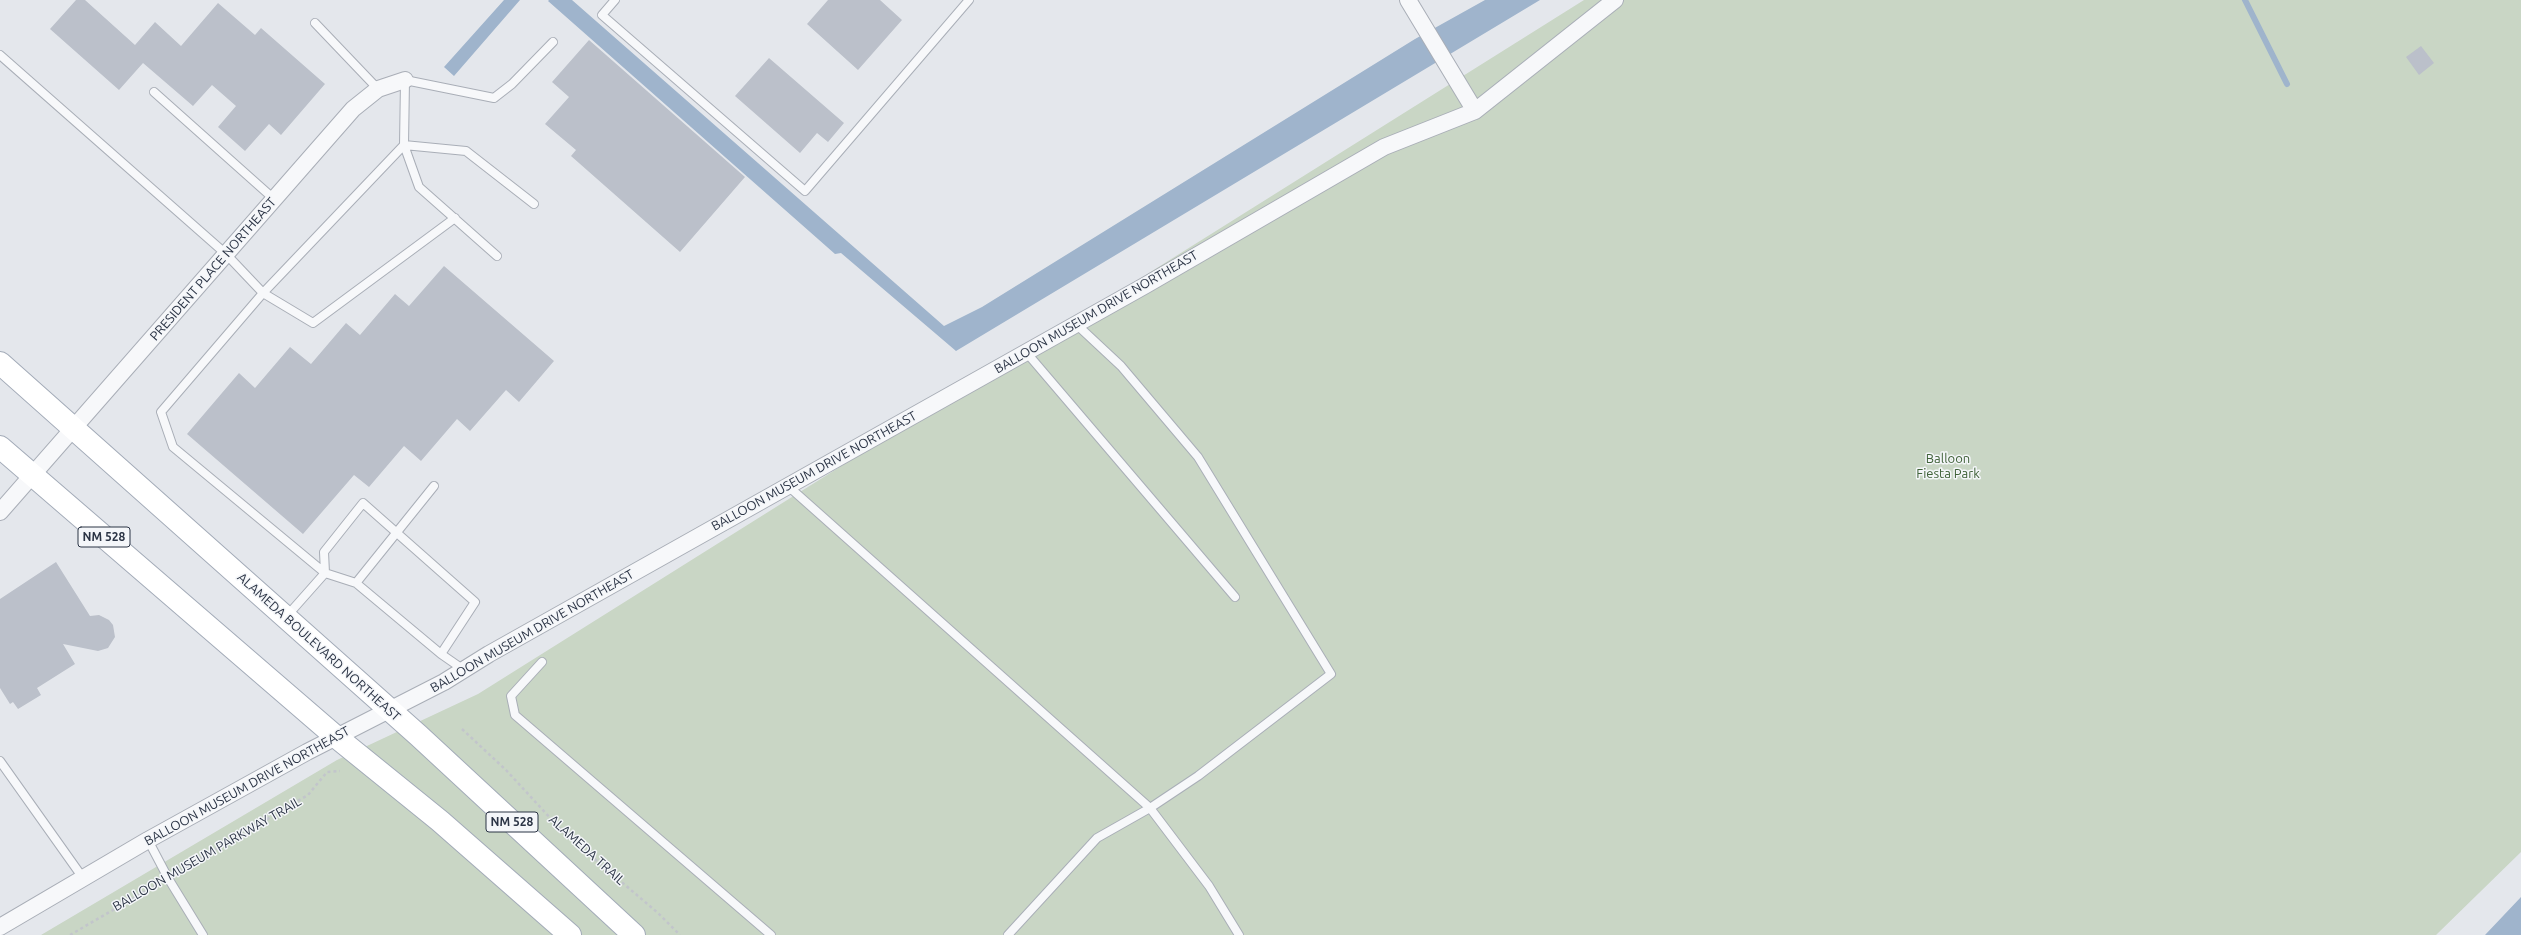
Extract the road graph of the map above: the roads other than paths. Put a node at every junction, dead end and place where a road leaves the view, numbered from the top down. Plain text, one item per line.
1 (615, 0) edge
2 (969, 0) edge
3 (1408, 0) edge
4 (1615, 0) edge
5 (315, 23) dead end
6 (553, 42) dead end
7 (1, 59) edge
8 (405, 80) junction
9 (378, 89) junction
10 (154, 92) dead end
11 (1475, 111) junction
12 (404, 145) junction
13 (274, 199) junction
14 (534, 204) dead end
15 (455, 218) junction
16 (226, 254) junction
17 (497, 256) dead end
18 (263, 293) junction
19 (1076, 324) junction
20 (1026, 352) junction
21 (0, 363) edge
22 (74, 428) junction
23 (0, 447) edge
24 (32, 475) junction
25 (434, 486) dead end
26 (788, 486) junction
27 (0, 512) edge
28 (396, 532) junction
29 (325, 573) junction
30 (356, 583) junction
31 (1235, 597) dead end
32 (286, 617) junction
33 (441, 654) junction
34 (542, 662) dead end
35 (464, 670) junction
36 (389, 710) junction
37 (335, 736) junction
38 (0, 761) edge
39 (1150, 808) junction
40 (148, 840) junction
41 (83, 878) junction
42 (0, 927) edge
43 (203, 935) edge
44 (570, 935) edge
45 (634, 935) edge
46 (771, 935) edge
47 (1008, 935) edge
48 (1239, 935) edge

1 - 2 lane
3 - 11 street
4 - 11 street, BALLOON MUSEUM DRIVE NORTHEAST
5 - 9 lane
6 - 8 lane
7 - 16 lane
8 - 9 street, PRESIDENT PLACE NORTHEAST
8 - 12 lane
9 - 13 street, PRESIDENT PLACE NORTHEAST
10 - 13 lane
11 - 19 street, BALLOON MUSEUM DRIVE NORTHEAST
12 - 14 lane
12 - 15 lane
12 - 18 lane
13 - 16 street, PRESIDENT PLACE NORTHEAST
15 - 17 lane
15 - 18 lane
16 - 18 lane
16 - 22 street, PRESIDENT PLACE NORTHEAST
18 - 29 lane
19 - 20 street, BALLOON MUSEUM DRIVE NORTHEAST
19 - 39 lane
20 - 26 street, BALLOON MUSEUM DRIVE NORTHEAST
20 - 31 lane
21 - 22 main road, ALAMEDA BOULEVARD NORTHEAST / NM 528
22 - 24 street, PRESIDENT PLACE NORTHEAST
22 - 32 main road, ALAMEDA BOULEVARD NORTHEAST / NM 528
23 - 24 main road, NM 528
24 - 27 street, PRESIDENT PLACE NORTHEAST
24 - 37 main road, NM 528
25 - 28 lane
26 - 35 street, BALLOON MUSEUM DRIVE NORTHEAST
26 - 39 lane
28 - 29 lane
28 - 30 lane
28 - 33 lane
29 - 30 lane
29 - 32 lane
30 - 33 lane
32 - 36 main road, ALAMEDA BOULEVARD NORTHEAST / NM 528
33 - 35 lane
34 - 46 lane
35 - 36 street, BALLOON MUSEUM DRIVE NORTHEAST
36 - 37 street, BALLOON MUSEUM DRIVE NORTHEAST
36 - 45 main road, ALAMEDA BOULEVARD NORTHEAST / NM 528
37 - 40 street, BALLOON MUSEUM DRIVE NORTHEAST
37 - 44 main road, NM 528
38 - 41 lane
39 - 47 lane
39 - 48 lane
40 - 41 street, BALLOON MUSEUM DRIVE NORTHEAST
40 - 43 lane
41 - 42 street, BALLOON MUSEUM DRIVE NORTHEAST

